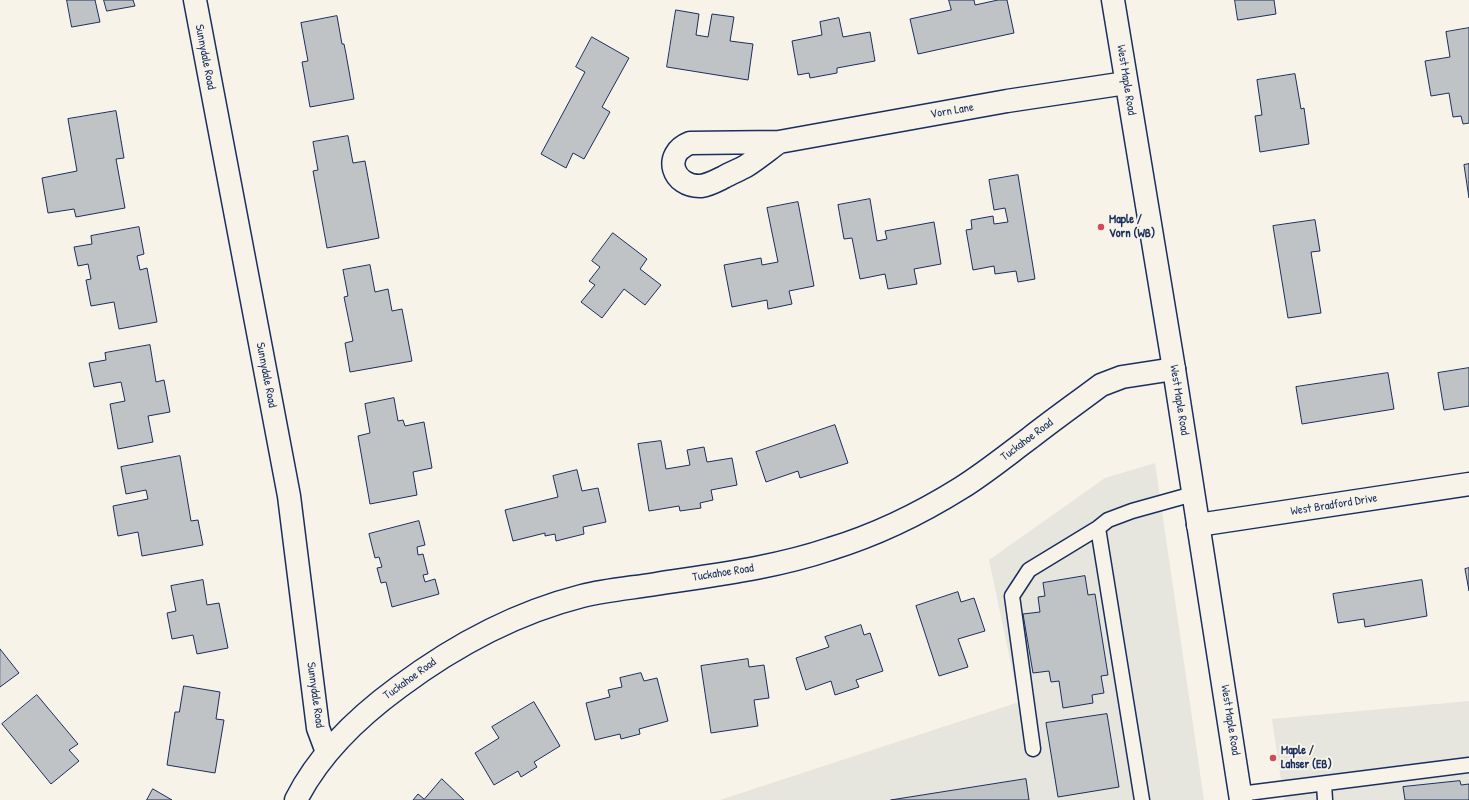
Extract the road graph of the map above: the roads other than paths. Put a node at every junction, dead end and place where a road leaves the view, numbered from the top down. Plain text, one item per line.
1 (194, 0) edge
2 (1112, 0) edge
3 (1126, 83) junction
4 (779, 142) dead end
5 (1174, 369) junction
6 (1469, 484) edge
7 (1193, 494) junction
8 (1198, 525) junction
9 (1098, 528) junction
10 (1033, 749) dead end
11 (327, 752) junction
12 (1469, 765) edge
13 (1324, 784) junction
14 (1241, 797) edge
15 (296, 800) edge
16 (1142, 800) edge
17 (1325, 800) edge

1 - 11 street, Sunnydale Road
2 - 3 street, West Maple Road
3 - 4 street, Vorn Lane
3 - 5 street, West Maple Road
5 - 7 street, West Maple Road
5 - 11 street, Tuckahoe Road
6 - 8 street, West Bradford Drive
7 - 8 street, West Maple Road
7 - 9 lane
8 - 14 street, West Maple Road
9 - 10 lane
9 - 16 lane
11 - 15 street, Tuckahoe Road
12 - 13 lane
13 - 14 lane
13 - 17 lane

